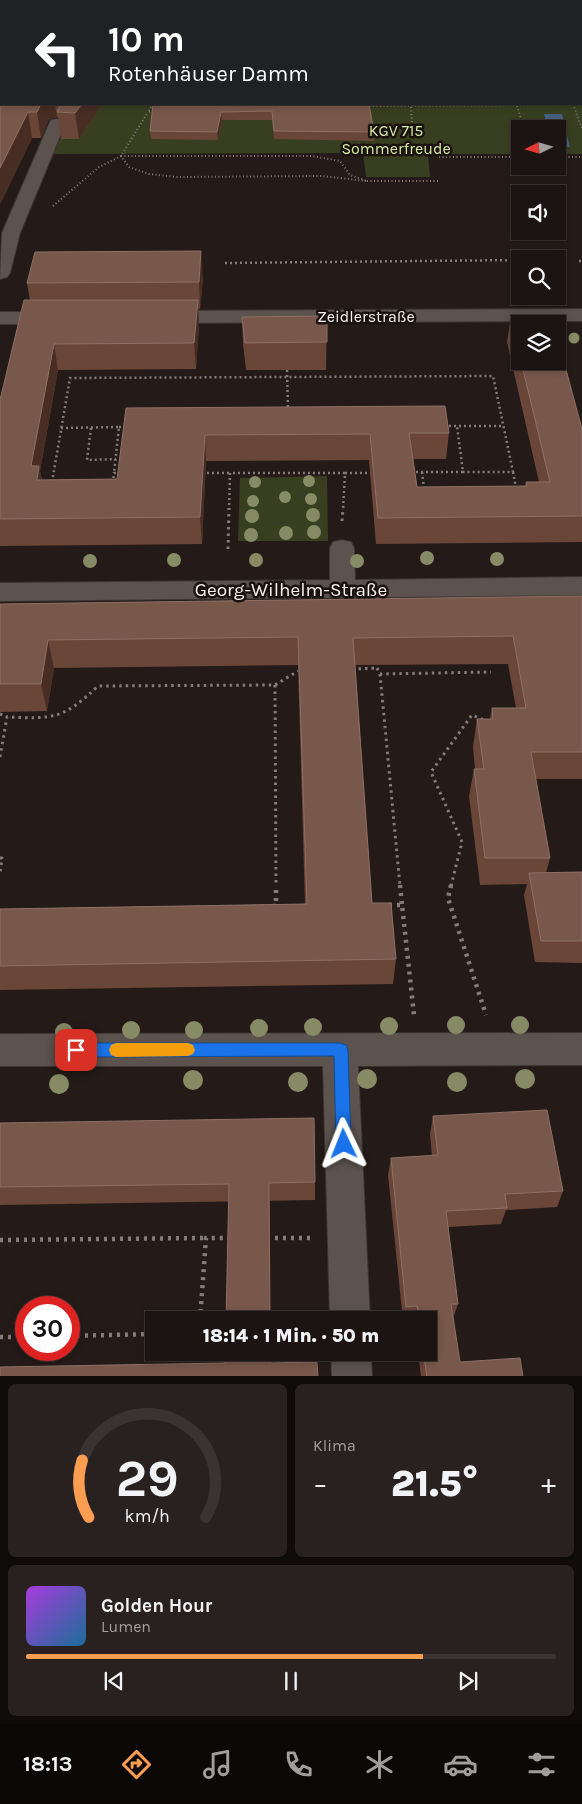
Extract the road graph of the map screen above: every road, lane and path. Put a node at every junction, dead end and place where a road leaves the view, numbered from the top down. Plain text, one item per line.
1 (152, 105) edge
2 (545, 105) edge
3 (573, 105) edge
4 (357, 106) edge
5 (411, 106) junction
6 (442, 106) edge
7 (517, 106) junction
8 (156, 111) edge
9 (148, 112) junction
10 (521, 120) edge
11 (412, 122) dead end
12 (57, 124) edge
13 (582, 129) edge
14 (120, 156) junction
15 (439, 157) dead end
16 (566, 157) edge
17 (582, 157) edge
18 (511, 158) edge
19 (367, 181) junction
20 (438, 181) dead end
21 (51, 208) dead end
22 (511, 261) edge
23 (225, 263) dead end
24 (281, 263) junction
25 (317, 263) junction
26 (282, 267) dead end
27 (318, 267) dead end
28 (0, 273) edge
29 (146, 317) edge
30 (0, 318) edge
31 (78, 318) edge
32 (581, 318) edge
33 (287, 370) dead end
34 (287, 377) junction
35 (288, 416) edge
36 (438, 426) edge
37 (457, 426) junction
38 (504, 426) junction
39 (119, 427) junction
40 (129, 427) edge
41 (61, 428) junction
42 (91, 428) junction
43 (116, 460) junction
44 (345, 472) junction
45 (374, 472) edge
46 (402, 472) edge
47 (422, 472) junction
48 (463, 472) junction
49 (513, 472) junction
50 (114, 473) junction
51 (124, 473) edge
52 (201, 473) edge
53 (230, 473) junction
54 (50, 490) edge
55 (112, 490) edge
56 (424, 491) edge
57 (517, 491) edge
58 (228, 548) dead end
59 (342, 548) joint
60 (582, 586) edge
61 (344, 589) junction
62 (0, 592) edge
63 (377, 660) edge
64 (352, 668) edge
65 (377, 668) junction
66 (298, 670) edge
67 (491, 672) dead end
68 (380, 674) junction
69 (275, 684) junction
70 (0, 714) edge
71 (7, 717) junction
72 (494, 724) edge
73 (0, 757) edge
74 (0, 858) edge
75 (0, 874) edge
76 (383, 905) edge
77 (402, 905) junction
78 (266, 906) edge
79 (276, 906) junction
80 (286, 906) edge
81 (582, 1048) edge
82 (418, 1049) junction
83 (498, 1049) junction
84 (0, 1050) edge
85 (340, 1050) junction
86 (206, 1238) junction
87 (234, 1238) edge
88 (262, 1238) edge
89 (347, 1238) junction
90 (0, 1240) edge
91 (201, 1311) edge
92 (350, 1311) edge
93 (145, 1334) edge
94 (80, 1336) edge
95 (0, 1337) edge
96 (15, 1337) edge
97 (351, 1361) edge
98 (352, 1376) edge

1 - 9 path
2 - 7 path
3 - 13 path
4 - 5 path
5 - 6 path
5 - 11 path
6 - 7 path
7 - 10 path
8 - 9 path
9 - 14 path
12 - 28 street
14 - 19 path
14 - 19 path
14 - 21 path
15 - 18 path
16 - 17 path
19 - 20 path
22 - 25 path
23 - 24 path
24 - 25 path
24 - 26 path
25 - 27 path
29 - 32 street, Zeidlerstraße
30 - 31 street
33 - 34 path
34 - 35 path
34 - 38 path
34 - 41 path
36 - 37 path
37 - 38 path
37 - 48 path
38 - 49 path
39 - 40 path
39 - 42 path
39 - 43 path
41 - 42 path
41 - 54 path
42 - 43 path
43 - 50 path
44 - 45 path
44 - 53 path
44 - 59 path
46 - 47 path
47 - 48 path
47 - 56 path
48 - 49 path
49 - 57 path
50 - 51 path
50 - 55 path
52 - 53 path
53 - 58 path
59 - 61 street
60 - 61 street, Georg-Wilhelm-Straße
61 - 62 street, Georg-Wilhelm-Straße
63 - 65 path
64 - 65 path
65 - 68 path
66 - 69 path
67 - 68 path
68 - 77 path
69 - 71 path
69 - 79 path
70 - 71 path
71 - 73 path
72 - 83 path
74 - 75 path
76 - 77 path
77 - 82 path
78 - 79 path
79 - 80 path
81 - 83 street
82 - 83 street
82 - 85 street
84 - 85 street
85 - 89 street
86 - 87 path
86 - 90 path
86 - 91 path
88 - 89 path
89 - 92 street
93 - 94 path
95 - 96 path
97 - 98 street

